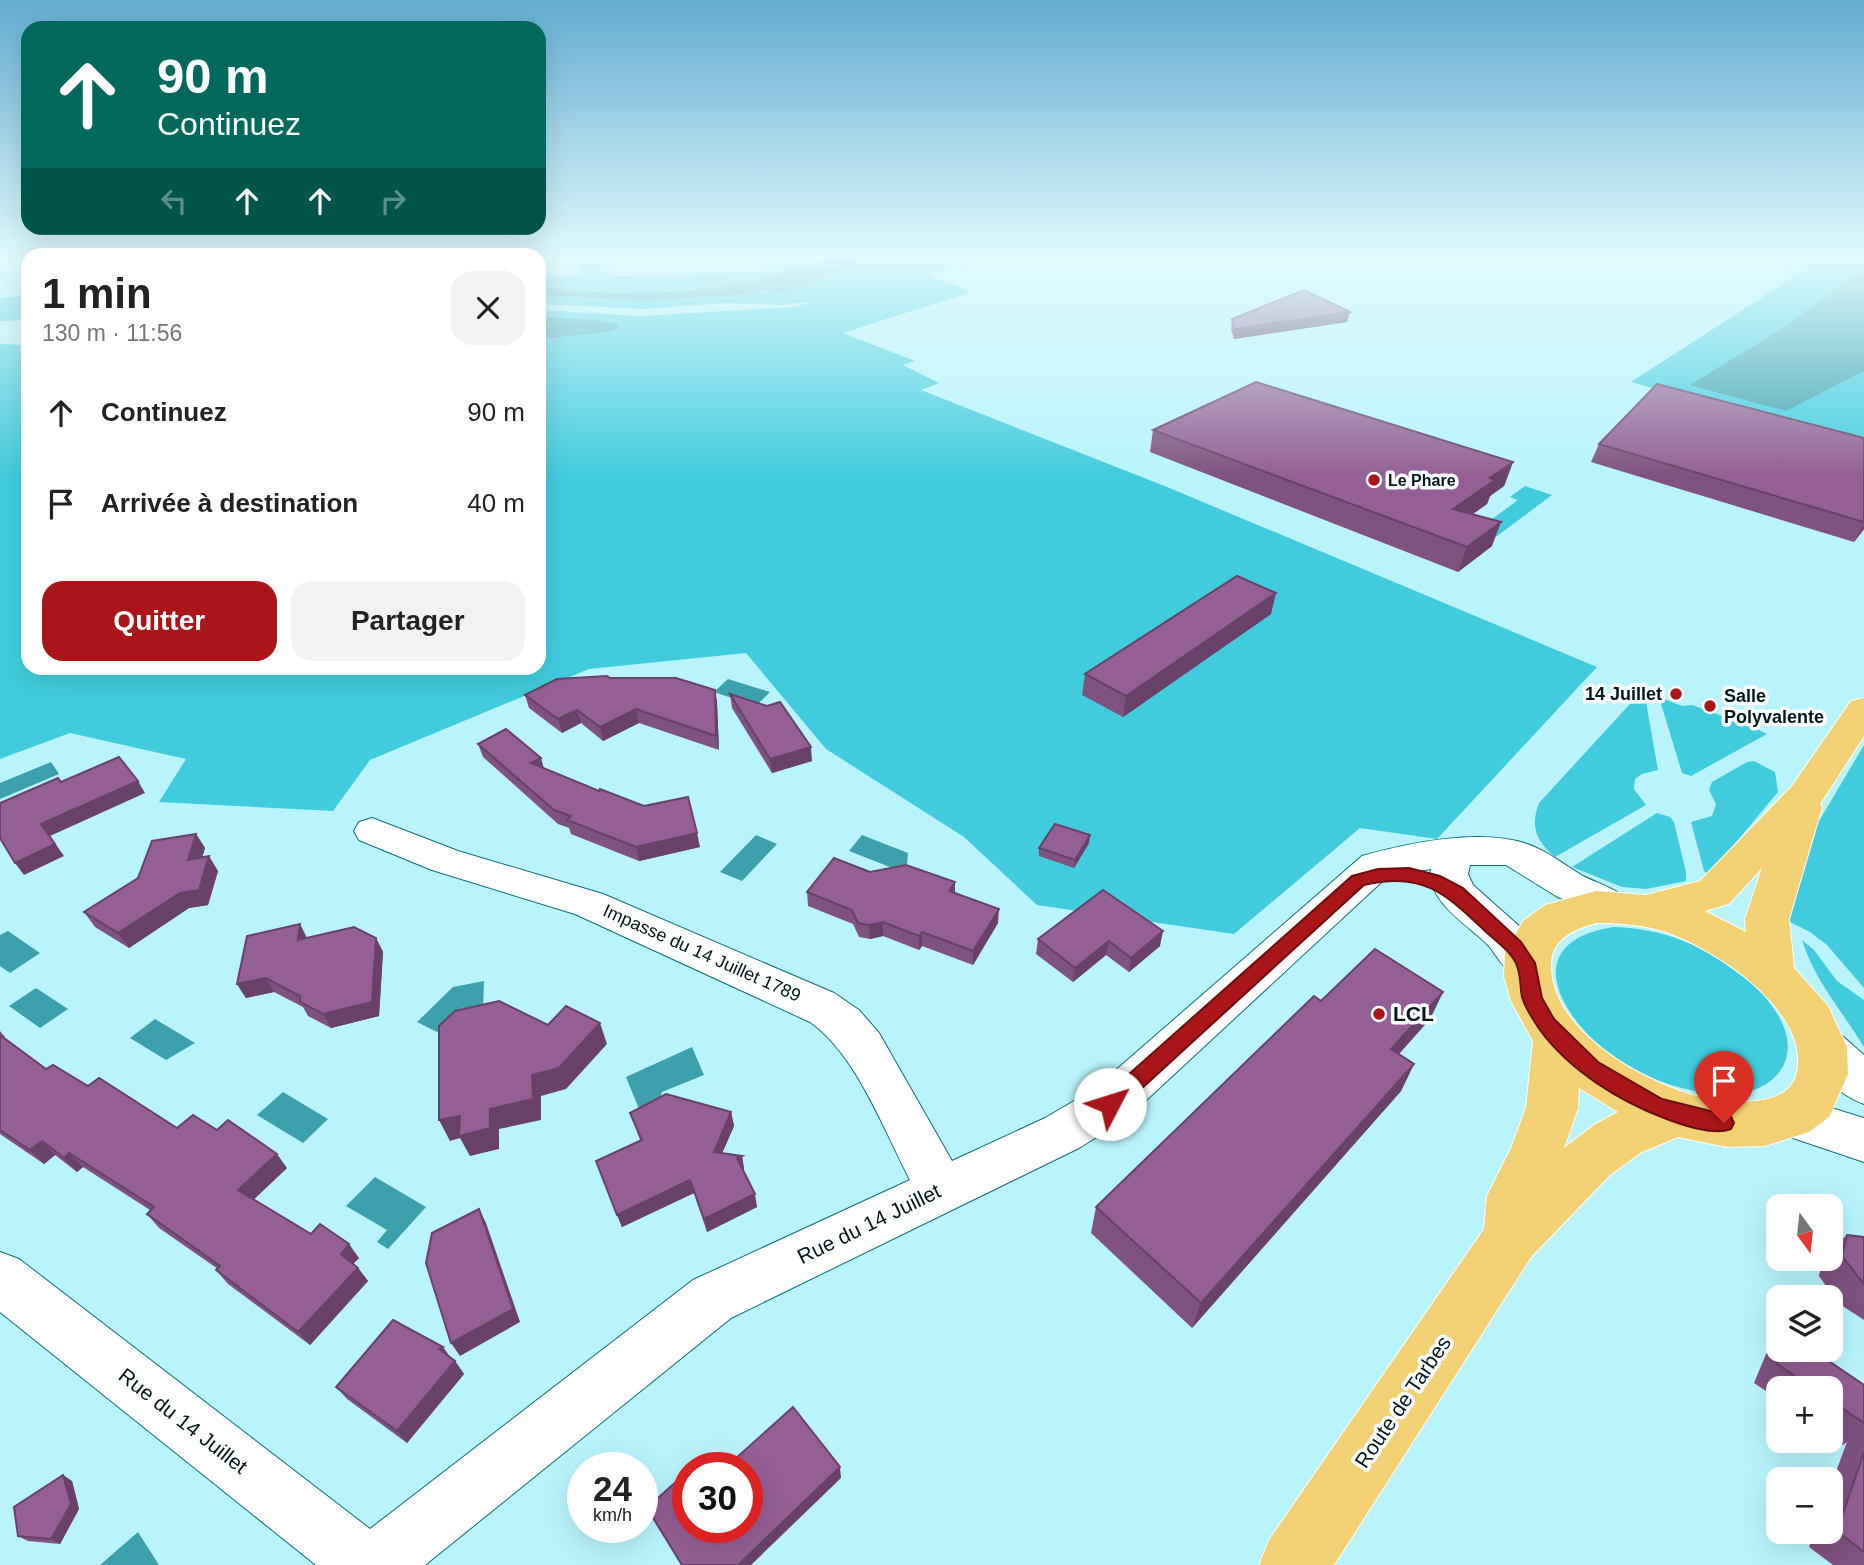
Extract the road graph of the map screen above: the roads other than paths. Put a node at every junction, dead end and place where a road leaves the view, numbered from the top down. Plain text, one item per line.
1 (1864, 709) edge
2 (1806, 795) junction
3 (372, 831) dead end
4 (1459, 852) junction
5 (1359, 880) junction
6 (1456, 893) junction
7 (1630, 909) junction
8 (1526, 963) junction
9 (1771, 971) junction
10 (1558, 1038) junction
11 (1825, 1047) junction
12 (1864, 1084) edge
13 (1678, 1114) junction
14 (1789, 1116) junction
15 (1864, 1140) edge
16 (941, 1189) junction
17 (1511, 1238) junction
18 (0, 1278) edge
19 (366, 1565) edge
20 (375, 1565) edge
21 (1294, 1565) edge

1 - 2 main road
2 - 7 main road
2 - 9 main road
3 - 16 street, Impasse du 14 Juillet 1789
4 - 5 street, Rue du 14 Juillet
4 - 6 street
4 - 7 street, Rue du 14 Juillet
5 - 6 street
5 - 16 street, Rue du 14 Juillet
6 - 8 street
7 - 8 main road
7 - 9 main road
8 - 10 main road
9 - 11 main road
10 - 13 main road
10 - 17 main road, Route de Tarbes
11 - 12 street
11 - 14 main road
13 - 14 main road
13 - 17 main road, Route de Tarbes
14 - 15 street
16 - 20 street, Rue du 14 Juillet
17 - 21 main road, Route de Tarbes
18 - 19 street, Rue du 14 Juillet

